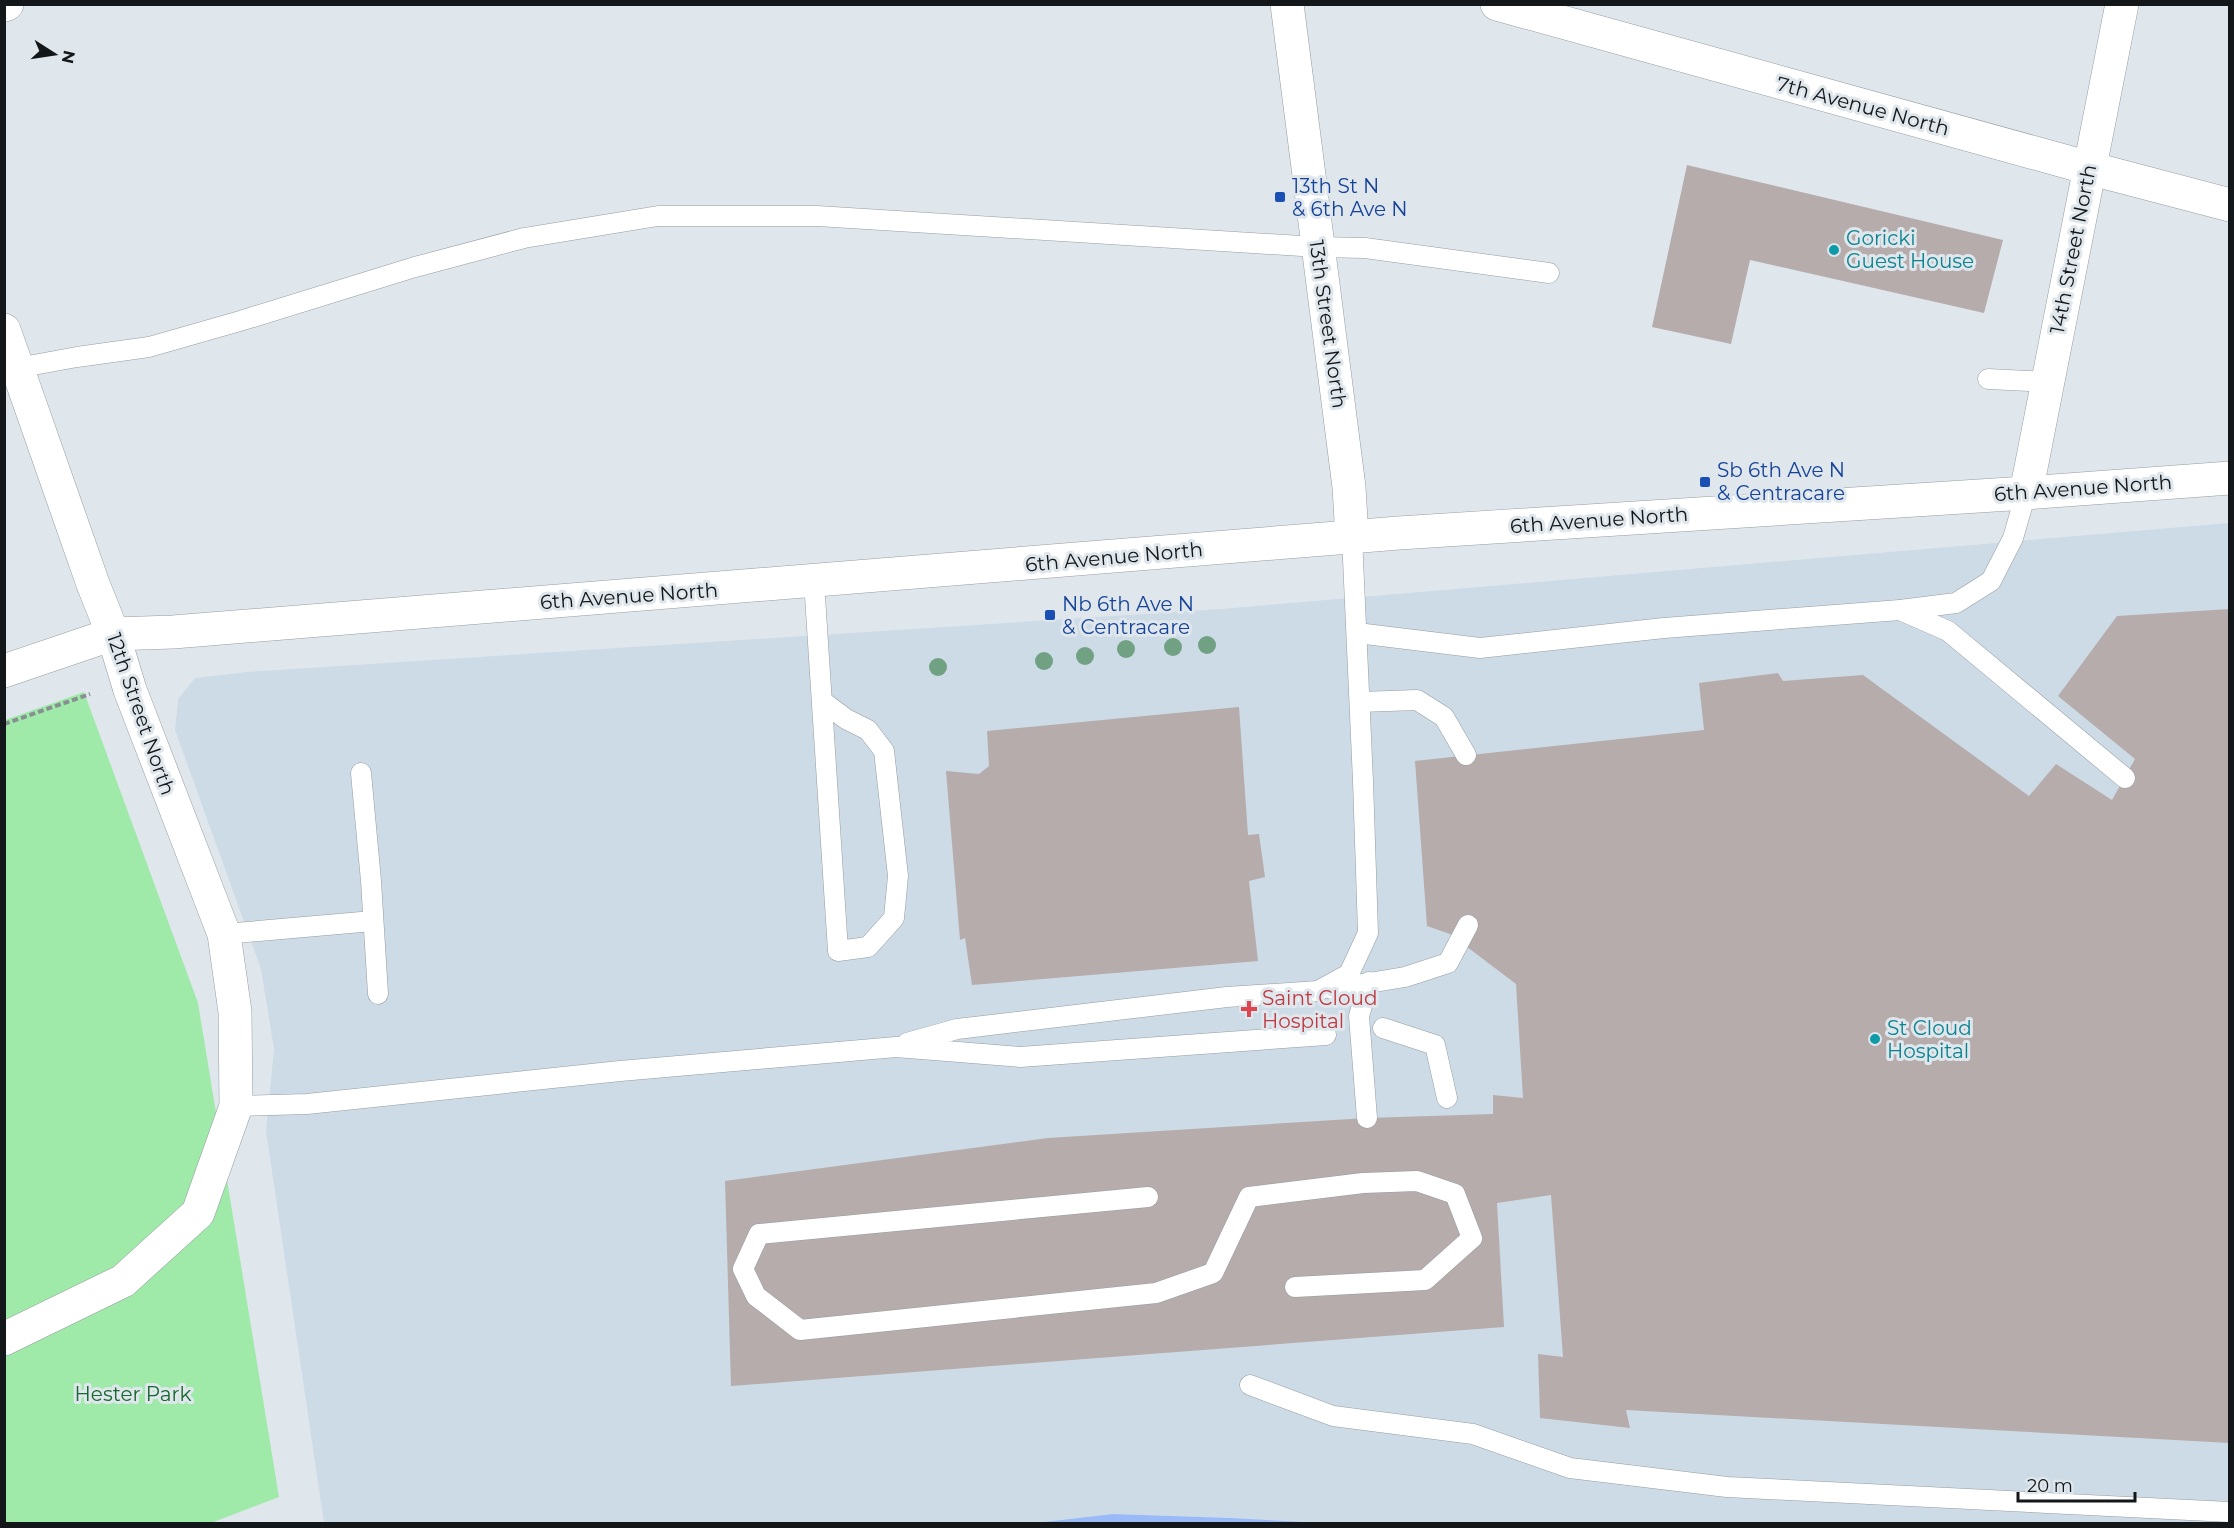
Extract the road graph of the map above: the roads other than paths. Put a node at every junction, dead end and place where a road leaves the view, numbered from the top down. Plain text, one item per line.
1 (1287, 4) edge
2 (1497, 4) edge
3 (2122, 4) edge
4 (2089, 168) junction
5 (2229, 205) edge
6 (1317, 247) junction
7 (1549, 273) dead end
8 (5, 333) edge
9 (17, 368) junction
10 (1988, 379) dead end
11 (2047, 382) junction
12 (2229, 478) edge
13 (2026, 493) junction
14 (1352, 537) junction
15 (814, 581) junction
16 (1900, 610) junction
17 (1357, 633) junction
18 (113, 634) junction
19 (4, 671) edge
20 (822, 700) junction
21 (1360, 702) junction
22 (1466, 755) dead end
23 (361, 773) dead end
24 (2125, 778) dead end
25 (373, 921) junction
26 (1468, 925) dead end
27 (224, 934) junction
28 (1369, 982) junction
29 (1318, 991) junction
30 (378, 994) dead end
31 (1383, 1028) dead end
32 (1326, 1035) dead end
33 (896, 1047) junction
34 (1447, 1098) dead end
35 (236, 1106) junction
36 (1367, 1118) dead end
37 (1148, 1197) dead end
38 (1295, 1287) dead end
39 (4, 1339) edge
40 (1250, 1385) dead end
41 (2229, 1512) edge

1 - 6 street, 13th Street North
2 - 4 street, 7th Avenue North
3 - 4 street, 14th Street North
4 - 5 street, 7th Avenue North
4 - 11 street, 14th Street North
6 - 7 lane
6 - 9 lane
6 - 14 street, 13th Street North
8 - 9 street, 12th Street North
9 - 18 street, 12th Street North
10 - 11 lane
11 - 13 street, 14th Street North
12 - 13 street, 6th Avenue North
13 - 14 street, 6th Avenue North
13 - 16 lane
14 - 15 street, 6th Avenue North
14 - 17 lane
15 - 18 street, 6th Avenue North
15 - 20 lane
16 - 17 lane
16 - 24 lane
17 - 21 lane
18 - 19 street, 6th Avenue North
18 - 27 street, 12th Street North
20 - 20 lane
21 - 22 lane
21 - 29 lane
23 - 25 lane
25 - 27 lane
25 - 30 lane
26 - 28 lane
27 - 35 street, 12th Street North
28 - 29 lane
28 - 36 lane
29 - 33 lane
31 - 34 lane
32 - 33 lane
33 - 35 lane
35 - 39 street
37 - 38 lane
40 - 41 lane

